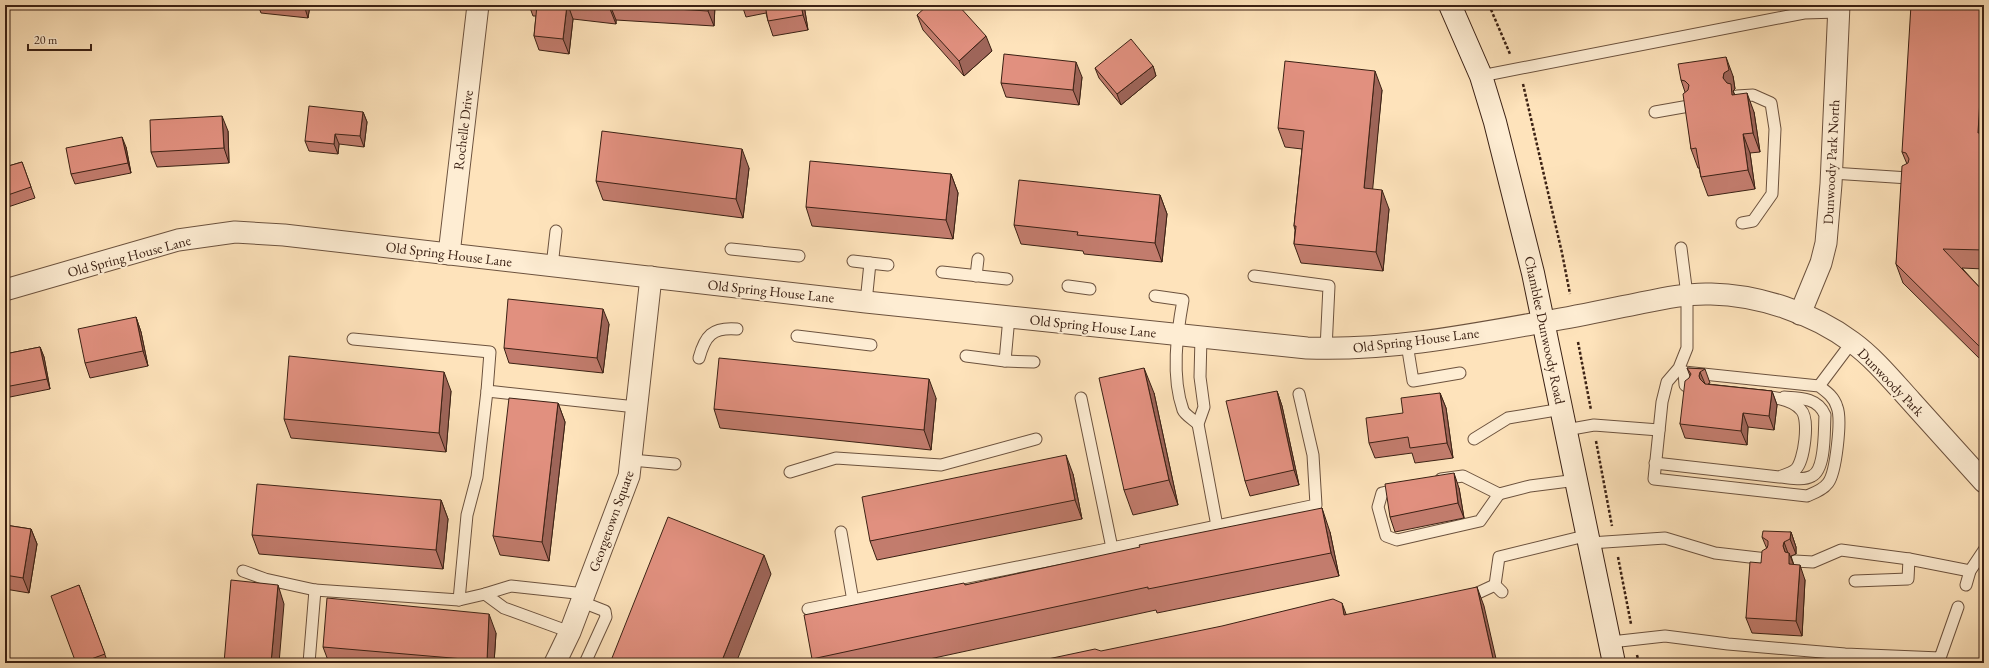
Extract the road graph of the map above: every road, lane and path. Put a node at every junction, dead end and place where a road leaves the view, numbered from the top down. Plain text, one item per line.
1 (478, 5) edge
2 (1450, 5) edge
3 (1489, 5) edge
4 (1838, 9) edge
5 (1516, 69) junction
6 (1480, 76) junction
7 (1736, 96) edge
8 (1689, 106) edge
9 (1655, 112) dead end
10 (1832, 173) junction
11 (1909, 178) edge
12 (1742, 223) dead end
13 (556, 230) dead end
14 (1681, 248) dead end
15 (731, 249) dead end
16 (448, 254) junction
17 (799, 256) dead end
18 (978, 259) dead end
19 (853, 261) dead end
20 (870, 263) junction
21 (888, 265) dead end
22 (552, 266) junction
23 (942, 272) dead end
24 (976, 276) junction
25 (1254, 276) dead end
26 (651, 277) junction
27 (1007, 279) dead end
28 (1068, 286) dead end
29 (1090, 289) dead end
30 (5, 290) edge
31 (1570, 294) dead end
32 (1687, 295) junction
33 (1155, 296) dead end
34 (866, 302) junction
35 (1800, 314) junction
36 (1009, 317) junction
37 (1544, 322) junction
38 (737, 329) dead end
39 (1177, 334) junction
40 (797, 336) dead end
41 (1201, 337) junction
42 (353, 339) dead end
43 (1578, 342) dead end
44 (1852, 342) junction
45 (1407, 344) junction
46 (871, 345) dead end
47 (1326, 349) junction
48 (966, 356) dead end
49 (699, 358) dead end
50 (1005, 360) junction
51 (1034, 362) dead end
52 (1681, 370) junction
53 (1460, 373) dead end
54 (1819, 386) junction
55 (1689, 388) edge
56 (487, 391) junction
57 (1299, 394) dead end
58 (1749, 394) edge
59 (1764, 396) junction
60 (1081, 398) dead end
61 (636, 407) junction
62 (1564, 420) junction
63 (1198, 424) junction
64 (1594, 425) junction
65 (1659, 430) junction
66 (1036, 439) dead end
67 (1474, 439) dead end
68 (632, 460) junction
69 (1655, 463) junction
70 (675, 464) dead end
71 (790, 472) dead end
72 (1779, 477) junction
73 (1577, 480) junction
74 (1430, 481) edge
75 (1984, 482) edge
76 (1409, 486) edge
77 (1499, 494) junction
78 (1217, 526) junction
79 (841, 532) dead end
80 (1589, 539) junction
81 (1614, 540) junction
82 (1112, 548) junction
83 (1984, 550) edge
84 (1768, 559) edge
85 (1909, 559) junction
86 (1795, 561) dead end
87 (243, 571) dead end
88 (1970, 571) junction
89 (1855, 581) dead end
90 (1966, 585) dead end
91 (315, 590) junction
92 (485, 594) junction
93 (583, 598) junction
94 (459, 600) junction
95 (853, 601) junction
96 (1460, 602) edge
97 (1958, 608) dead end
98 (808, 609) dead end
99 (570, 632) junction
100 (1634, 640) junction
101 (1611, 642) junction
102 (309, 663) edge
103 (555, 663) edge
104 (585, 663) edge
105 (1614, 663) edge
106 (1638, 663) edge

1 - 16 street, Rochelle Drive
2 - 6 street, Chamblee Dunwoody Road
3 - 5 path
4 - 5 lane
4 - 10 street, Dunwoody Park North
5 - 6 lane
5 - 31 path
6 - 37 street, Chamblee Dunwoody Road
7 - 12 lane
8 - 9 lane
10 - 11 lane
10 - 35 street, Dunwoody Park North
13 - 22 lane
14 - 32 lane
15 - 17 lane
16 - 22 street, Old Spring House Lane
16 - 30 street, Old Spring House Lane
18 - 24 lane
19 - 20 lane
20 - 21 lane
20 - 34 lane
22 - 26 street, Old Spring House Lane
23 - 24 lane
24 - 27 lane
25 - 47 lane
26 - 34 street, Old Spring House Lane
26 - 61 street, Georgetown Square
28 - 29 lane
32 - 35 street, Dunwoody Park
32 - 37 street, Dunwoody Park
32 - 52 lane
33 - 39 lane
34 - 36 street, Old Spring House Lane
35 - 44 street, Dunwoody Park
36 - 39 street, Old Spring House Lane
36 - 50 lane
37 - 45 street, Old Spring House Lane
37 - 62 street, Chamblee Dunwoody Road
38 - 49 lane
39 - 41 street, Old Spring House Lane
39 - 63 lane
40 - 46 lane
41 - 47 street, Old Spring House Lane
41 - 63 lane
42 - 56 lane
43 - 64 path
44 - 54 lane
44 - 75 street, Dunwoody Park
45 - 47 street, Old Spring House Lane
45 - 53 lane
48 - 50 lane
50 - 51 lane
52 - 54 lane
52 - 55 lane
52 - 65 lane
54 - 69 lane
56 - 61 lane
56 - 94 lane
57 - 78 lane
58 - 59 lane
59 - 72 lane
59 - 72 lane
60 - 82 lane
61 - 68 street, Georgetown Square
62 - 64 lane
62 - 67 lane
62 - 73 street, Chamblee Dunwoody Road
63 - 78 lane
64 - 65 lane
64 - 81 path
65 - 69 lane
66 - 71 lane
68 - 70 lane
68 - 93 street, Georgetown Square
69 - 72 lane
73 - 77 lane
73 - 80 street, Chamblee Dunwoody Road
74 - 77 lane
76 - 77 lane
78 - 82 lane
79 - 95 lane
80 - 81 lane
80 - 96 lane
80 - 101 street, Chamblee Dunwoody Road
81 - 84 lane
81 - 100 path
82 - 95 lane
83 - 88 lane
85 - 86 lane
85 - 88 lane
85 - 89 lane
87 - 91 lane
88 - 90 lane
91 - 94 lane
91 - 102 lane
92 - 93 lane
92 - 94 lane
92 - 99 lane
93 - 99 street, Georgetown Square
93 - 104 lane
95 - 98 lane
97 - 100 lane
99 - 103 street, Georgetown Square
100 - 101 lane
100 - 106 path
101 - 105 street, Chamblee Dunwoody Road

